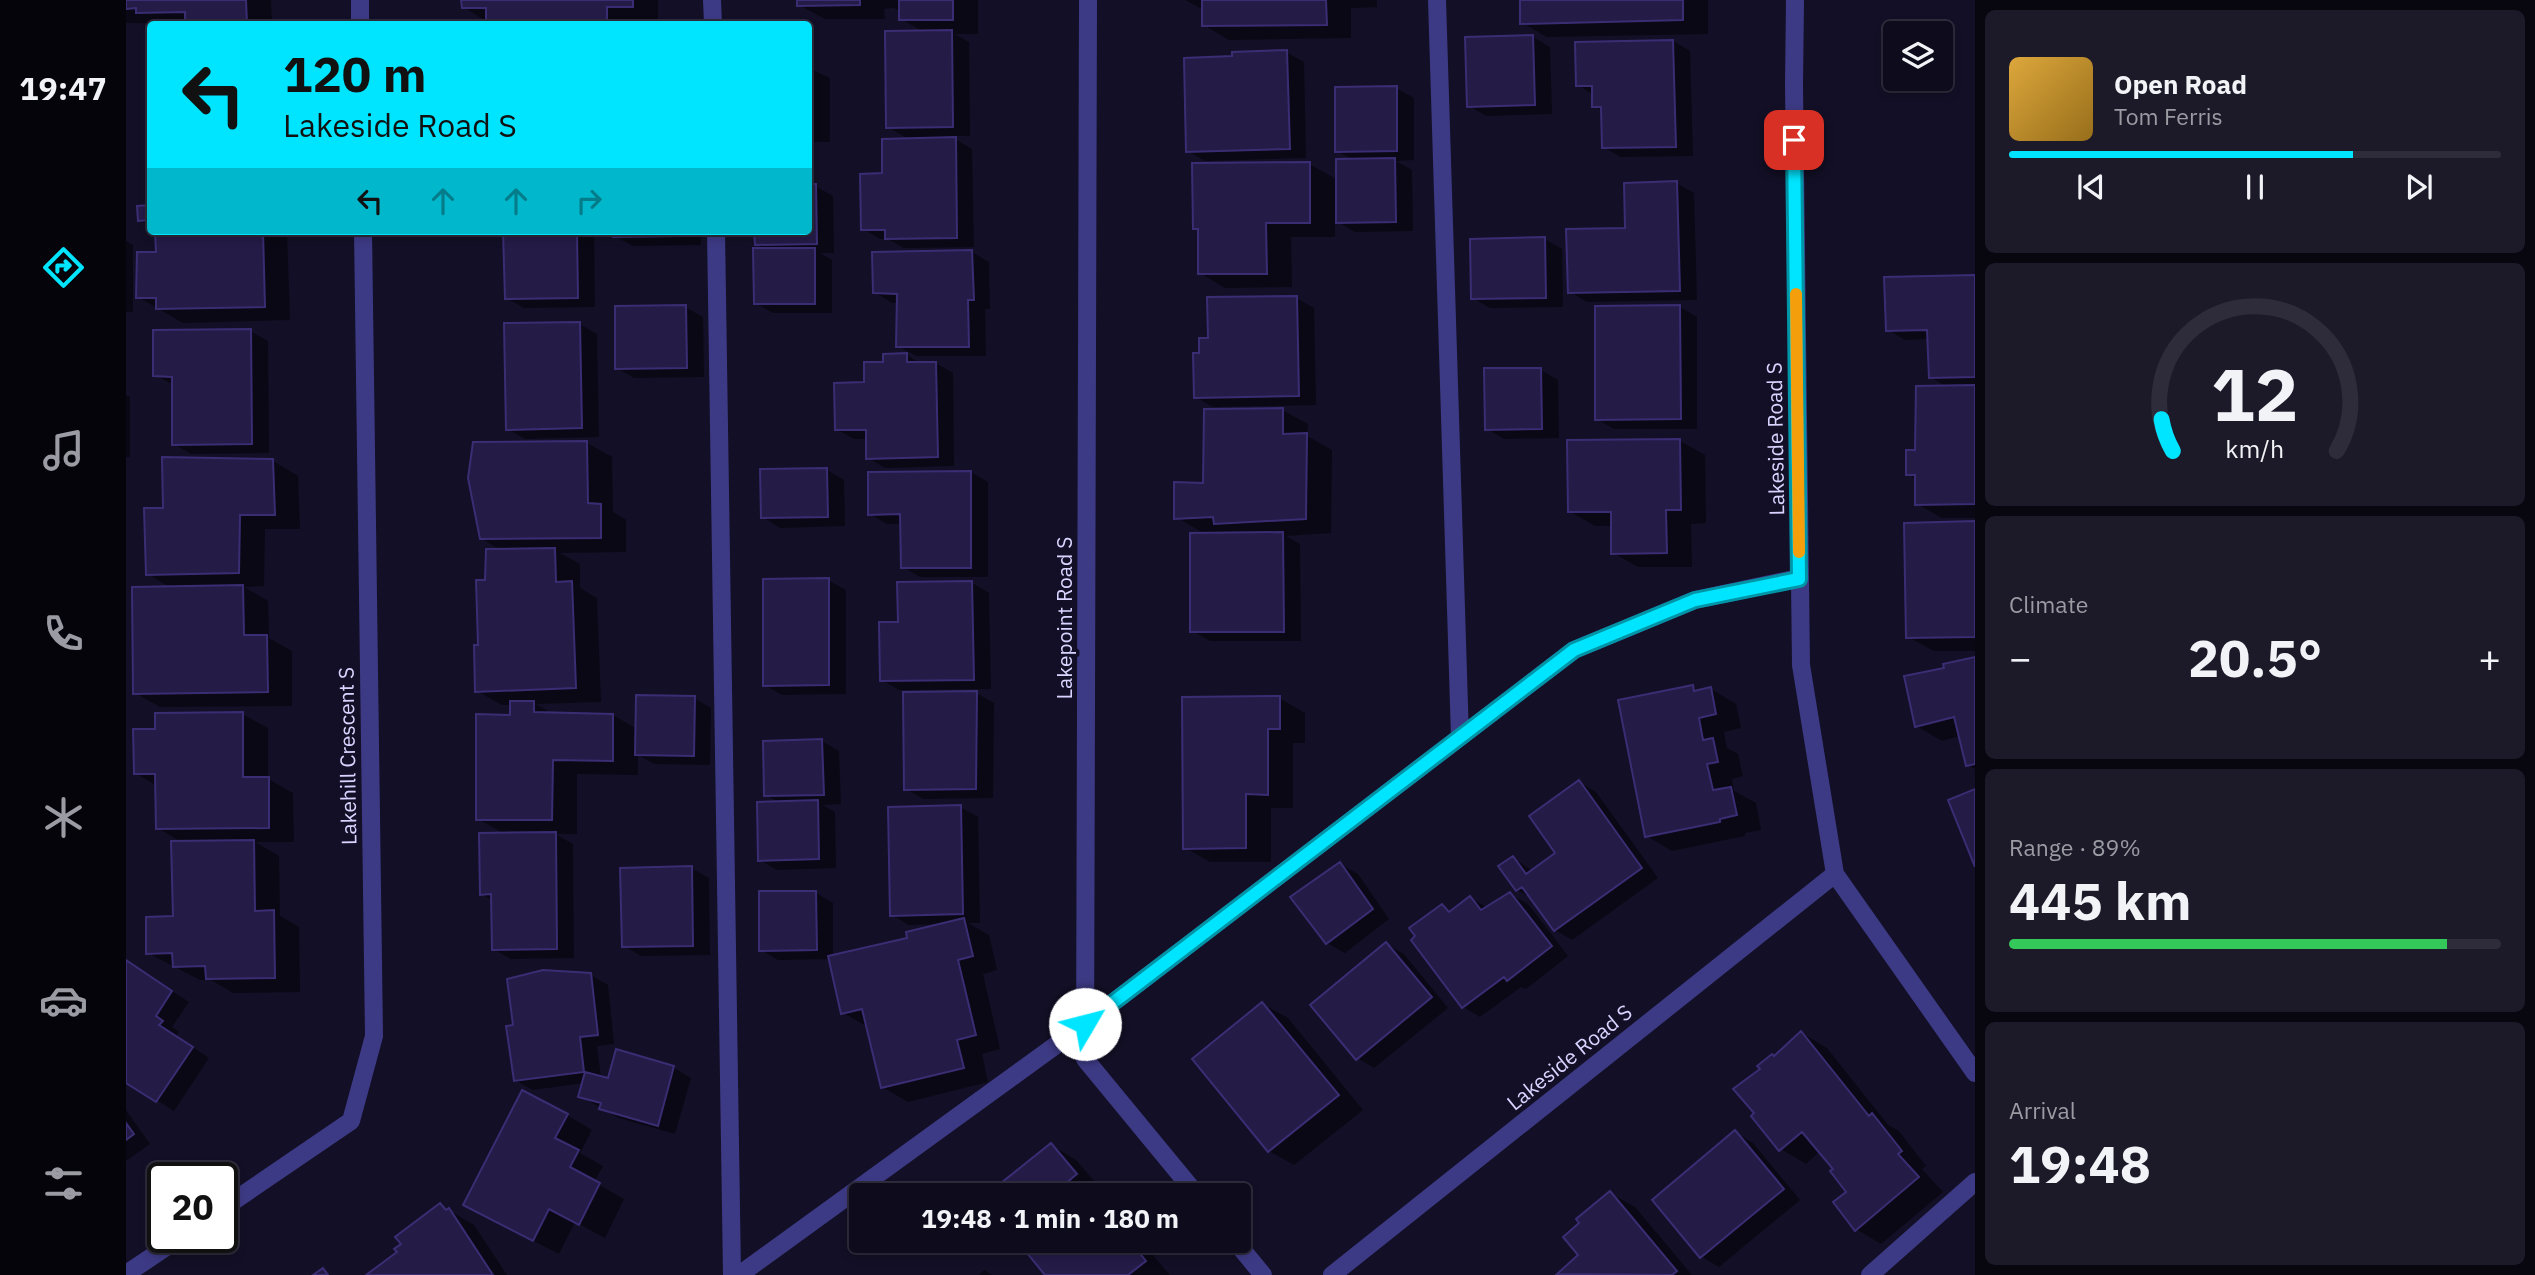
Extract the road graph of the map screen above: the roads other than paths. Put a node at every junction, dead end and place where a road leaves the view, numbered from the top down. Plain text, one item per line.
1 (359, 0) edge
2 (712, 0) edge
3 (1088, 0) edge
4 (1437, 0) edge
5 (1795, 0) edge
6 (360, 21) edge
7 (713, 21) edge
8 (363, 235) edge
9 (716, 235) edge
10 (1799, 579) junction
11 (1460, 737) junction
12 (1835, 874) junction
13 (1085, 1024) junction
14 (1975, 1073) edge
15 (1975, 1182) edge
16 (1187, 1183) edge
17 (238, 1198) edge
18 (157, 1253) edge
19 (1245, 1253) edge
20 (126, 1274) edge
21 (732, 1275) edge
22 (739, 1275) edge
23 (1263, 1275) edge
24 (1332, 1275) edge
25 (1870, 1275) edge

1 - 6 street
2 - 7 street
3 - 13 street, Lakepoint Road S
4 - 11 street
5 - 10 street, Lakeside Road S
8 - 17 street, Lakehill Crescent S
9 - 21 street
10 - 11 street
10 - 12 street, Lakeside Road S
11 - 13 street
12 - 14 street, Lakeside Road S
12 - 24 street, Lakeside Road S
13 - 16 street, Lakepoint Road S
13 - 22 street
15 - 25 street
18 - 20 street
19 - 23 street

